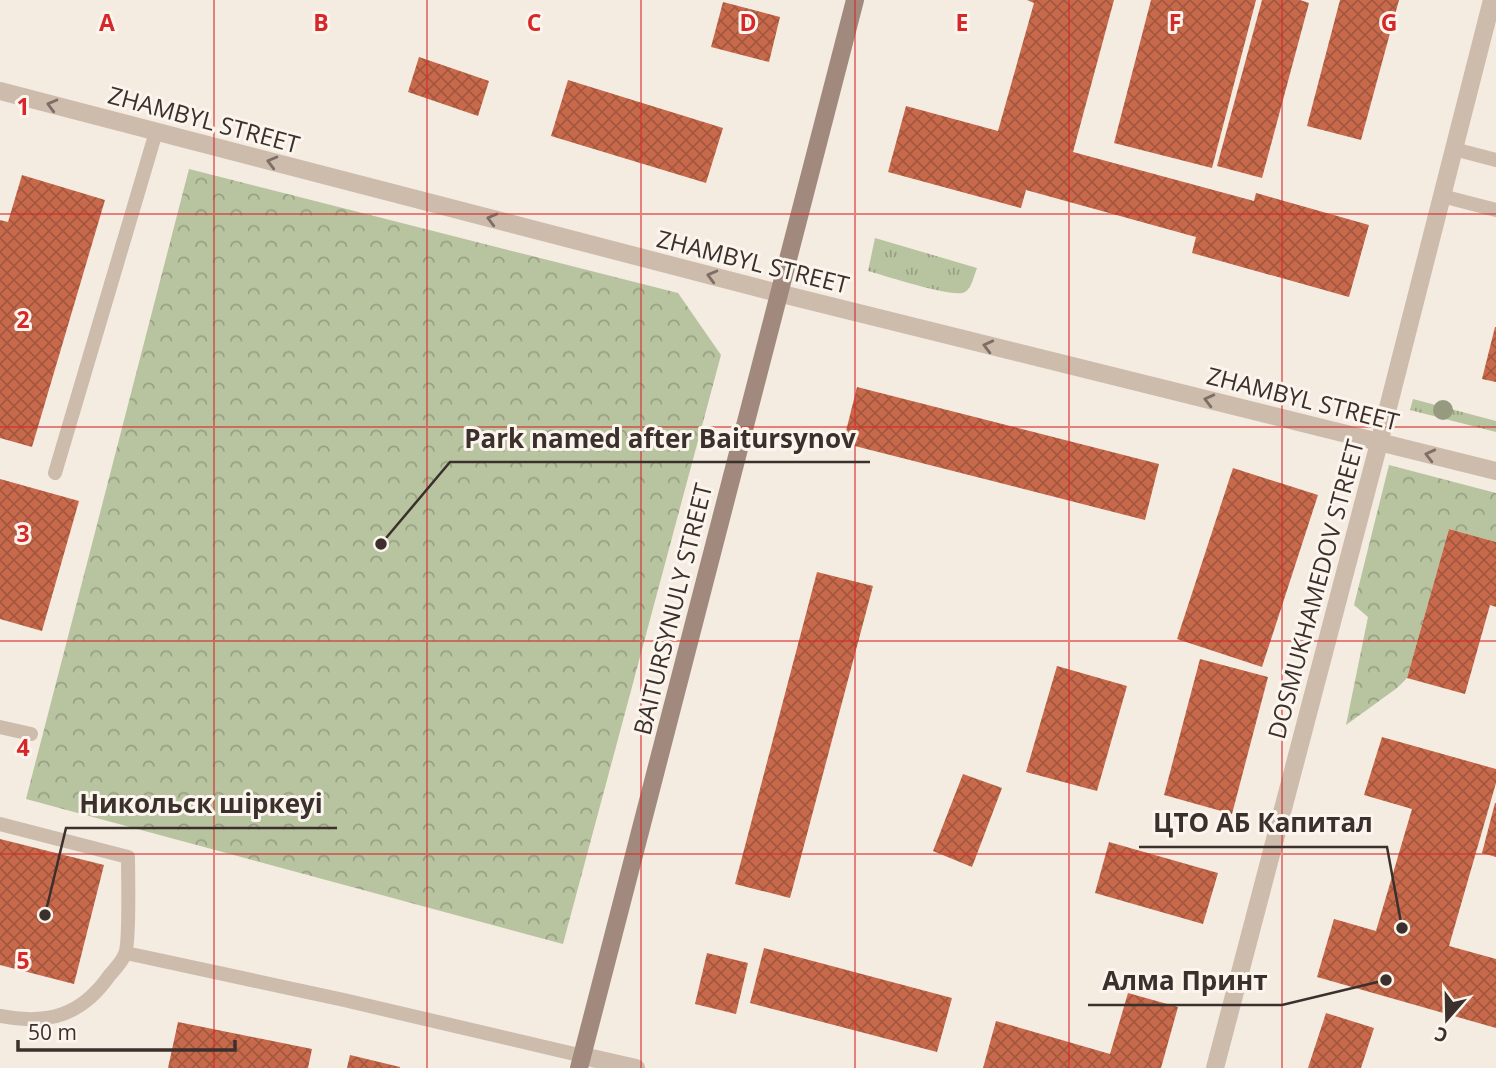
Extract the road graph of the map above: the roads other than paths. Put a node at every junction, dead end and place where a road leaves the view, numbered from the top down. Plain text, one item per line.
1 (855, 0) edge
2 (1492, 0) edge
3 (0, 91) edge
4 (156, 132) junction
5 (1454, 149) junction
6 (1496, 160) edge
7 (1442, 196) junction
8 (1496, 210) edge
9 (778, 293) junction
10 (1379, 443) junction
11 (1496, 471) edge
12 (55, 473) dead end
13 (0, 727) edge
14 (31, 734) dead end
15 (0, 824) edge
16 (126, 953) junction
17 (0, 1016) edge
18 (581, 1062) edge
19 (636, 1068) edge
20 (1215, 1068) edge

1 - 9 main road, BAITURSYNULY STREET
2 - 5 street, DOSMUKHAMEDOV STREET
4 -> 3 street, ZHAMBYL STREET
9 -> 4 street, ZHAMBYL STREET
4 - 12 lane
5 - 6 lane
5 - 7 street, DOSMUKHAMEDOV STREET
7 - 8 lane
7 - 10 street, DOSMUKHAMEDOV STREET
10 -> 9 street, ZHAMBYL STREET
9 - 18 main road, BAITURSYNULY STREET
11 -> 10 street, ZHAMBYL STREET
10 - 20 street, DOSMUKHAMEDOV STREET
13 - 14 lane
15 - 16 lane
16 - 17 lane
16 - 18 lane
18 - 19 street

